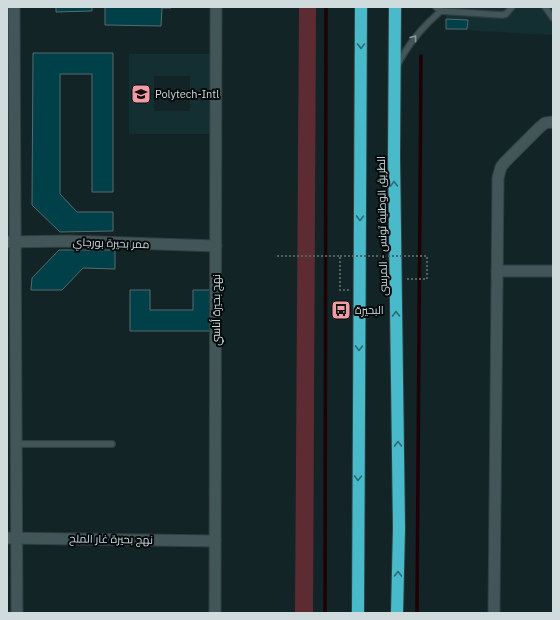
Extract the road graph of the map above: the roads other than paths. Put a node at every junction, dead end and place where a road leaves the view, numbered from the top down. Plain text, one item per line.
1 (14, 7) edge
2 (216, 7) edge
3 (361, 7) edge
4 (396, 7) edge
5 (436, 7) edge
6 (512, 7) edge
7 (545, 7) edge
8 (441, 11) junction
9 (553, 18) edge
10 (395, 72) junction
11 (553, 122) edge
12 (11, 140) edge
13 (12, 242) edge
14 (216, 246) junction
15 (497, 271) junction
16 (553, 271) edge
17 (11, 333) edge
18 (15, 444) junction
19 (112, 444) dead end
20 (11, 538) edge
21 (215, 541) junction
22 (17, 613) edge
23 (215, 613) edge
24 (358, 613) edge
25 (397, 613) edge
26 (494, 613) edge

1 - 12 street
2 - 14 street, نهج بحيرة أناسي
3 -> 24 highway, الطريق الوطنية تونس - المرسى
4 - 10 highway, الطريق الوطنية تونس - المرسى
5 - 8 lane
6 - 8 lane
7 - 9 lane
10 -> 8 lane
25 -> 10 highway, الطريق الوطنية تونس - المرسى
11 - 15 street
12 - 13 street
13 - 14 street, ممر بحيرة بورجاي
13 - 17 street
14 - 21 street, نهج بحيرة أناسي
15 - 16 street
15 - 26 street
17 - 18 street
18 - 19 lane
18 - 20 street
20 - 21 street, نهج بحيرة غار الملح
20 - 22 street
21 - 23 street, نهج بحيرة أناسي

